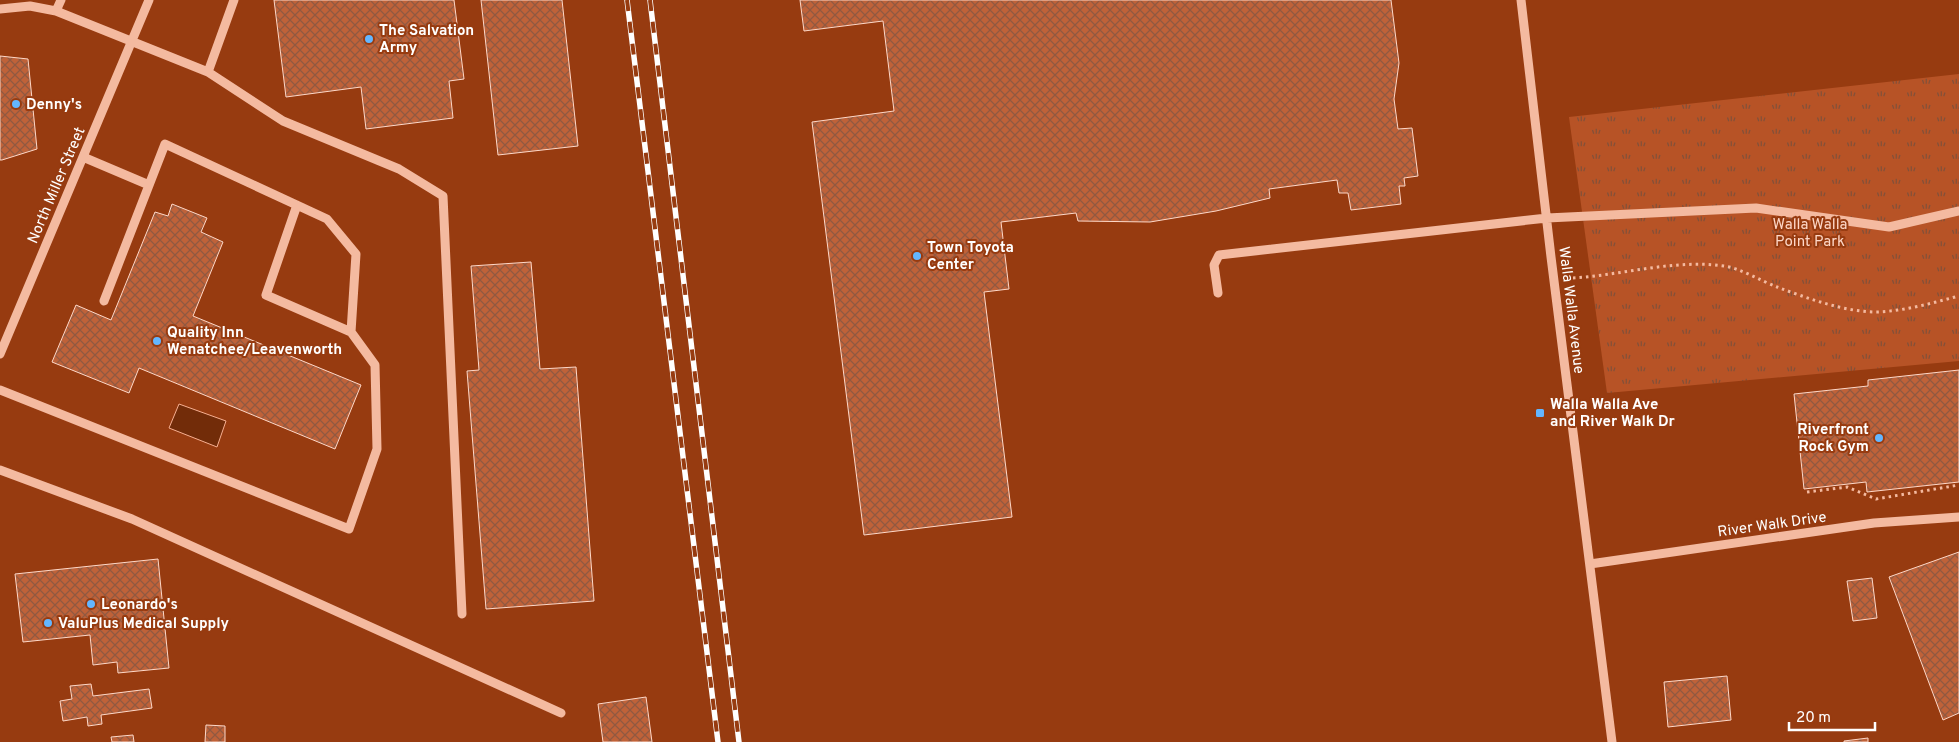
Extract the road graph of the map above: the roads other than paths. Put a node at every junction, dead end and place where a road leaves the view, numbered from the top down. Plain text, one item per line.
1 (61, 0) edge
2 (149, 0) edge
3 (234, 0) edge
4 (1521, 0) edge
5 (0, 9) edge
6 (56, 11) junction
7 (131, 41) junction
8 (208, 72) junction
9 (83, 157) junction
10 (149, 185) junction
11 (297, 206) junction
12 (1959, 211) edge
13 (1546, 218) junction
14 (1218, 293) dead end
15 (104, 301) dead end
16 (352, 332) junction
17 (0, 354) edge
18 (0, 390) edge
19 (0, 470) edge
20 (1959, 518) edge
21 (1590, 564) junction
22 (462, 614) dead end
23 (561, 713) dead end
24 (1612, 742) edge

1 - 6 street
2 - 7 street, North Miller Street
3 - 8 street
4 - 13 street, Walla Walla Avenue
5 - 6 street
6 - 7 street
7 - 8 street
7 - 9 street, North Miller Street
8 - 22 street
9 - 10 street
9 - 17 street, North Miller Street
10 - 11 street
10 - 15 street
11 - 16 street
11 - 16 street
12 - 13 street
13 - 14 street
13 - 21 street, Walla Walla Avenue
16 - 18 street
19 - 23 street
20 - 21 street, River Walk Drive
21 - 24 street, Walla Walla Avenue

